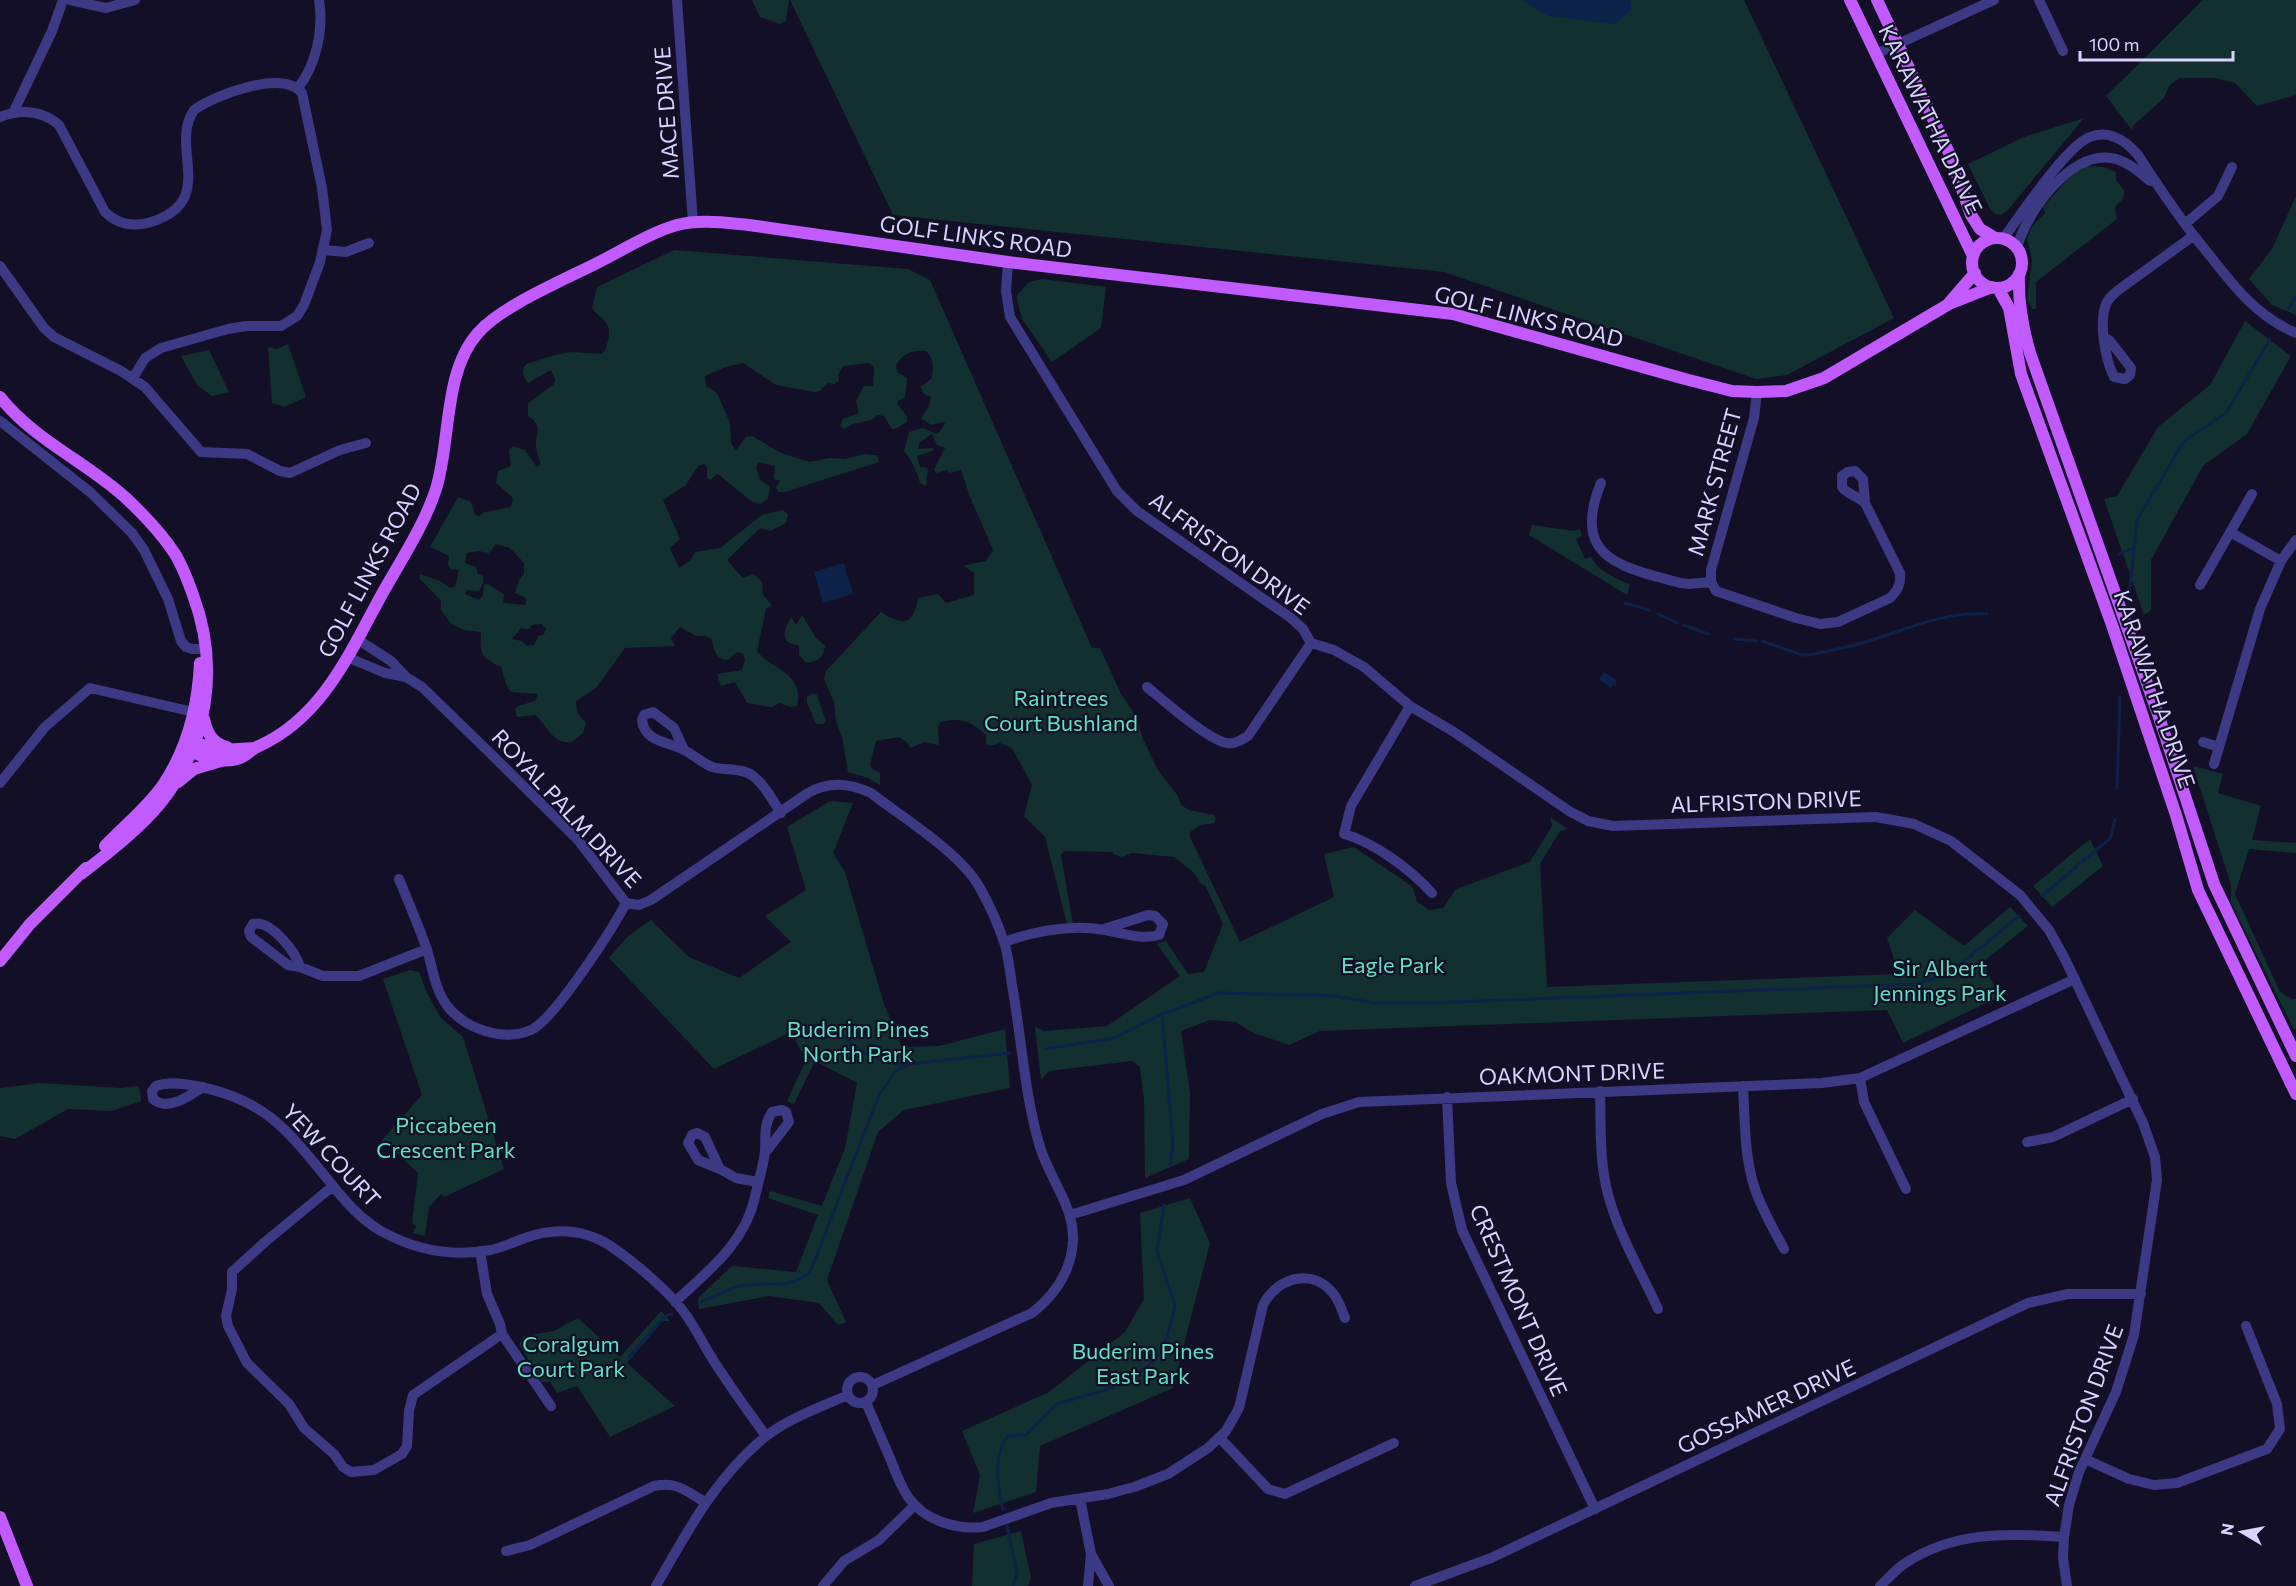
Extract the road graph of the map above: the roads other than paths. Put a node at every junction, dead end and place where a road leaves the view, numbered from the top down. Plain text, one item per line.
1 (63, 0) edge
2 (70, 0) edge
3 (135, 0) edge
4 (319, 0) edge
5 (677, 0) edge
6 (1850, 0) edge
7 (1877, 0) edge
8 (1994, 0) edge
9 (2039, 0) edge
10 (1898, 44) junction
11 (2063, 51) dead end
12 (1876, 54) junction
13 (298, 88) junction
14 (13, 113) junction
15 (0, 117) edge
16 (2232, 167) dead end
17 (2161, 192) junction
18 (693, 223) junction
19 (2185, 224) junction
20 (2193, 236) junction
21 (1999, 238) junction
22 (369, 243) dead end
23 (2017, 248) junction
24 (323, 250) junction
25 (1973, 256) junction
26 (1008, 262) junction
27 (0, 266) edge
28 (1975, 273) junction
29 (2019, 274) junction
30 (1995, 287) junction
31 (1949, 304) junction
32 (2296, 333) edge
33 (2104, 337) dead end
34 (133, 378) junction
35 (1757, 392) junction
36 (0, 397) edge
37 (0, 421) edge
38 (366, 443) dead end
39 (1601, 483) dead end
40 (2252, 494) dead end
41 (1865, 503) dead end
42 (2230, 532) junction
43 (2296, 540) edge
44 (2281, 561) junction
45 (1711, 582) junction
46 (2200, 585) dead end
47 (357, 639) junction
48 (1311, 643) junction
49 (204, 649) junction
50 (347, 657) junction
51 (406, 677) junction
52 (1147, 687) dead end
53 (1410, 706) junction
54 (199, 714) junction
55 (2203, 742) dead end
56 (189, 746) junction
57 (2219, 747) junction
58 (255, 748) junction
59 (234, 749) junction
60 (684, 750) dead end
61 (222, 760) junction
62 (2214, 765) dead end
63 (0, 783) edge
64 (172, 787) junction
65 (781, 813) junction
66 (81, 873) junction
67 (399, 879) dead end
68 (1432, 893) dead end
69 (626, 903) junction
70 (1104, 929) junction
71 (1004, 942) junction
72 (427, 949) junction
73 (0, 961) edge
74 (300, 967) junction
75 (2075, 979) junction
76 (2296, 1056) edge
77 (1860, 1078) junction
78 (1743, 1086) junction
79 (203, 1087) dead end
80 (1600, 1091) junction
81 (2296, 1094) edge
82 (1446, 1097) junction
83 (2133, 1099) junction
84 (2027, 1142) dead end
85 (765, 1154) dead end
86 (720, 1168) dead end
87 (758, 1182) junction
88 (333, 1186) junction
89 (1905, 1189) dead end
90 (1070, 1215) junction
91 (1784, 1249) dead end
92 (480, 1251) junction
93 (2141, 1294) junction
94 (675, 1302) junction
95 (1658, 1309) dead end
96 (1345, 1318) dead end
97 (2246, 1326) dead end
98 (502, 1334) junction
99 (873, 1385) junction
100 (848, 1395) junction
101 (866, 1402) junction
102 (551, 1406) dead end
103 (766, 1436) junction
104 (1220, 1438) junction
105 (1394, 1443) dead end
106 (2085, 1459) junction
107 (1080, 1499) junction
108 (705, 1503) junction
109 (915, 1505) junction
110 (1595, 1509) junction
111 (0, 1517) edge
112 (2064, 1537) junction
113 (506, 1551) dead end
114 (1091, 1554) junction
115 (27, 1586) edge
116 (656, 1586) edge
117 (824, 1586) edge
118 (1088, 1586) edge
119 (1109, 1586) edge
120 (1415, 1586) edge
121 (1880, 1586) edge
122 (2067, 1586) edge

1 - 14 street
2 - 3 street
4 - 13 street
5 - 18 street, MACE DRIVE
6 - 12 main road, KARAWATHA DRIVE
7 - 10 main road, KARAWATHA DRIVE
8 - 10 street
9 - 11 street
10 - 12 street
10 - 21 main road, KARAWATHA DRIVE
12 - 25 main road, KARAWATHA DRIVE
13 - 14 street
13 - 24 street
14 - 15 street
16 - 19 street
17 - 19 street
17 - 21 street
17 - 23 street
18 - 26 main road, GOLF LINKS ROAD
18 - 47 main road, GOLF LINKS ROAD
19 - 20 street
20 - 32 street
20 - 33 street
21 - 23 main road
21 - 25 main road
22 - 24 street
23 - 29 main road
24 - 34 street
25 - 28 main road
26 - 35 main road, GOLF LINKS ROAD
26 - 48 street, ALFRISTON DRIVE
27 - 34 street
28 - 30 main road
28 - 31 main road, GOLF LINKS ROAD
29 - 30 main road
29 - 76 main road, KARAWATHA DRIVE
30 - 31 main road, GOLF LINKS ROAD
30 - 81 main road, KARAWATHA DRIVE
31 - 35 main road, GOLF LINKS ROAD
34 - 38 street
35 - 45 street, MARK STREET
36 - 49 main road
37 - 49 street
39 - 45 street
40 - 42 street
41 - 45 street
42 - 44 street
42 - 46 street
43 - 44 street
44 - 57 street
47 - 50 main road, GOLF LINKS ROAD
47 - 51 street, ROYAL PALM DRIVE
48 - 52 street
48 - 53 street, ALFRISTON DRIVE
49 - 54 main road
50 - 51 street, ROYAL PALM DRIVE
50 - 58 main road, GOLF LINKS ROAD
51 - 69 street, ROYAL PALM DRIVE
53 - 68 street
53 - 75 street, ALFRISTON DRIVE
54 - 56 main road
54 - 59 main road
54 - 63 street
55 - 57 street
56 - 59 main road, GOLF LINKS ROAD
56 - 61 main road
56 - 64 main road
56 - 66 main road
57 - 62 street
58 - 59 main road, GOLF LINKS ROAD
58 - 61 main road, GOLF LINKS ROAD
60 - 65 street
61 - 64 main road, GOLF LINKS ROAD
64 - 66 main road
65 - 69 street, ROYAL PALM DRIVE
65 - 71 street, ROYAL PALM DRIVE
66 - 73 main road
67 - 72 street
69 - 72 street
70 - 70 street
70 - 71 street
71 - 90 street, ROYAL PALM DRIVE
72 - 74 street
74 - 74 street
75 - 77 street, OAKMONT DRIVE
75 - 83 street, ALFRISTON DRIVE
77 - 78 street, OAKMONT DRIVE
77 - 89 street
78 - 80 street, OAKMONT DRIVE
78 - 91 street
79 - 88 street, YEW COURT
80 - 82 street, OAKMONT DRIVE
80 - 95 street
82 - 90 street, OAKMONT DRIVE
82 - 110 street, CRESTMONT DRIVE
83 - 84 street
83 - 93 street, ALFRISTON DRIVE
85 - 87 street
86 - 87 street
87 - 94 street
88 - 92 street, YEW COURT
88 - 98 street
90 - 99 street, ROYAL PALM DRIVE
92 - 94 street, YEW COURT
92 - 98 street
93 - 106 street, ALFRISTON DRIVE
93 - 110 street, GOSSAMER DRIVE
94 - 103 street, YEW COURT
96 - 104 street
97 - 106 street
98 - 102 street
99 - 100 street
99 - 101 street
100 - 101 street
100 - 103 street
101 - 109 street
103 - 108 street
104 - 105 street
104 - 107 street
106 - 112 street, ALFRISTON DRIVE
107 - 109 street
107 - 114 street
108 - 113 street
108 - 116 street
109 - 117 street
110 - 120 street, GOSSAMER DRIVE
111 - 115 main road
112 - 121 street
112 - 122 street, ALFRISTON DRIVE
114 - 118 street
114 - 119 street

